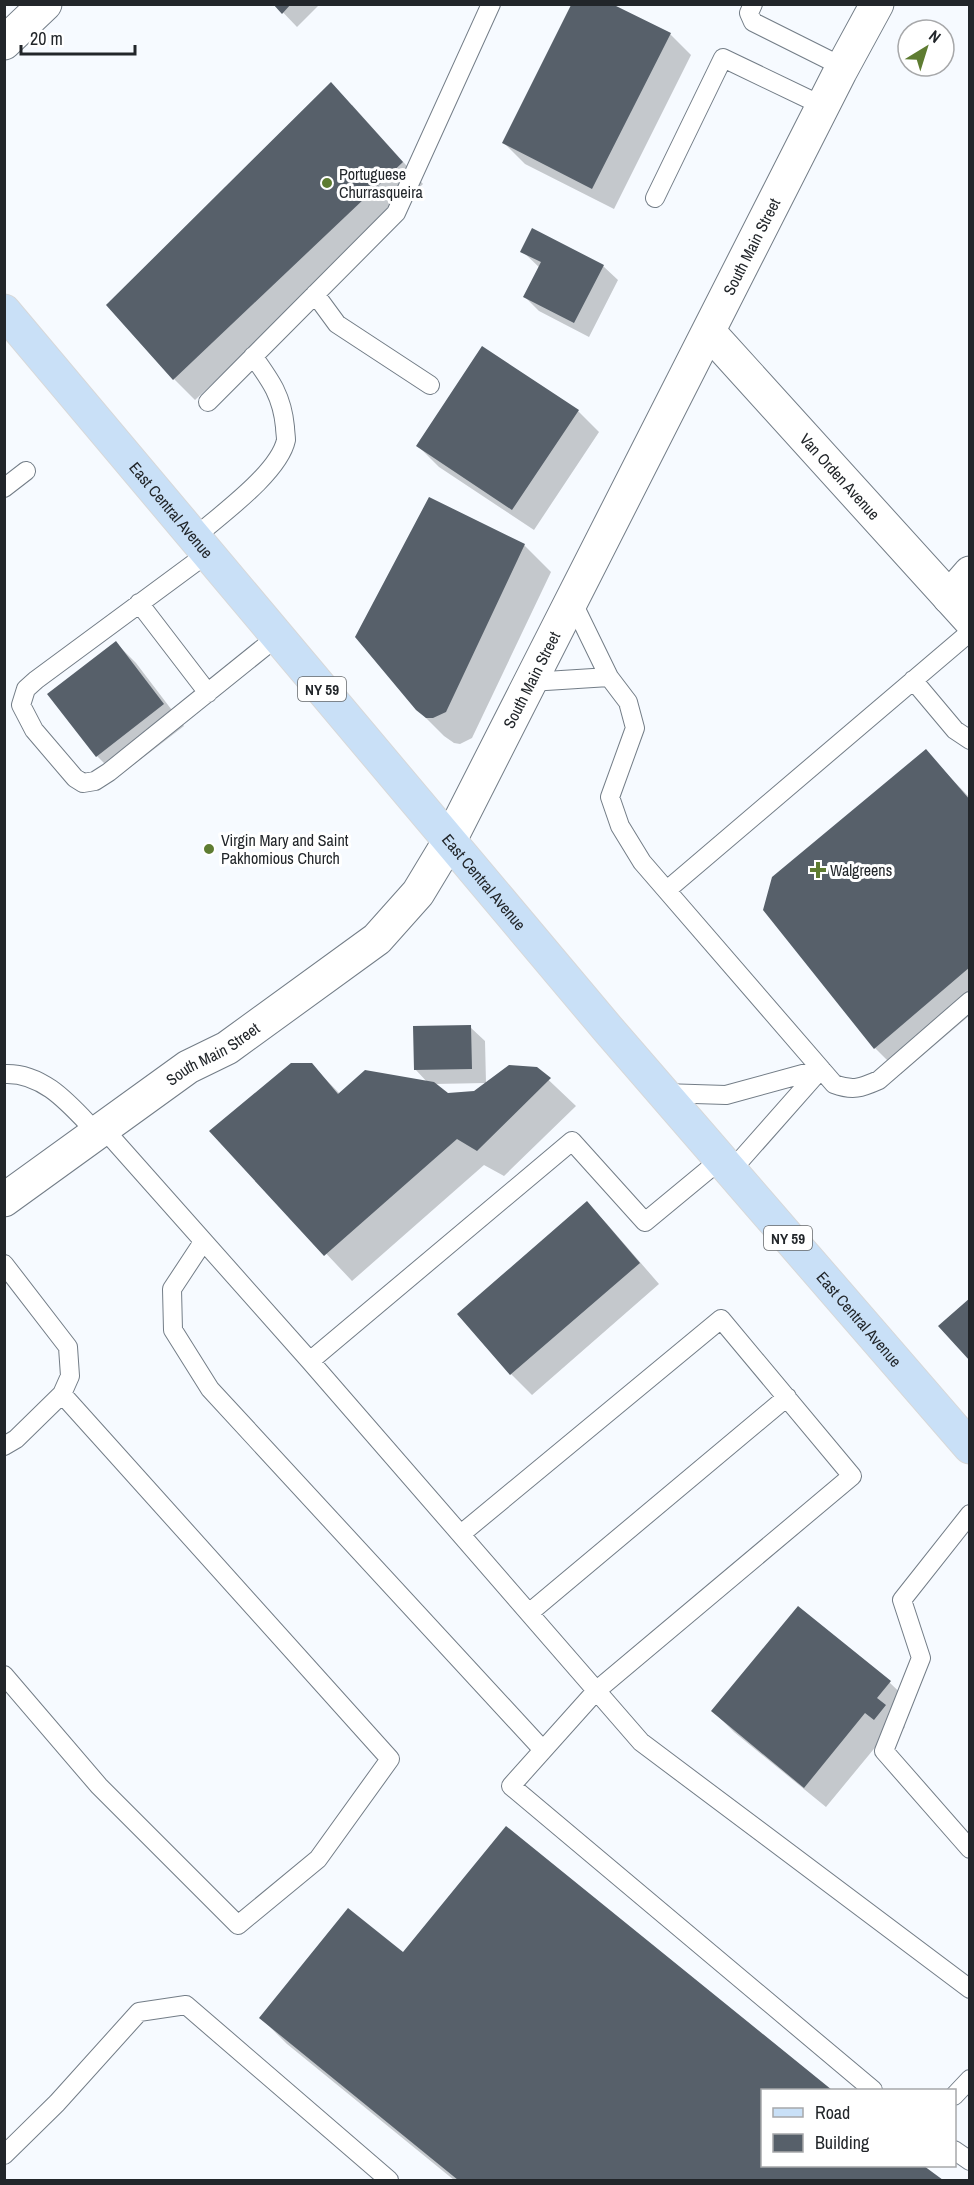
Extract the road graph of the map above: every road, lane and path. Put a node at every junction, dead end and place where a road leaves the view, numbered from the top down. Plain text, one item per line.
1 (45, 4) edge
2 (490, 4) edge
3 (753, 4) edge
4 (877, 4) edge
5 (4, 43) edge
6 (843, 67) junction
7 (823, 106) junction
8 (655, 198) dead end
9 (315, 294) junction
10 (4, 311) edge
11 (710, 332) junction
12 (253, 356) junction
13 (430, 385) dead end
14 (208, 402) dead end
15 (26, 471) dead end
16 (4, 488) edge
17 (201, 545) junction
18 (963, 597) edge
19 (572, 601) junction
20 (139, 603) junction
21 (969, 632) edge
22 (278, 636) junction
23 (609, 676) junction
24 (913, 680) junction
25 (530, 682) junction
26 (207, 693) junction
27 (969, 740) edge
28 (450, 840) junction
29 (667, 890) junction
30 (969, 1001) edge
31 (821, 1069) junction
32 (4, 1074) edge
33 (663, 1093) junction
34 (99, 1130) junction
35 (725, 1166) junction
36 (4, 1200) edge
37 (203, 1242) junction
38 (4, 1263) edge
39 (310, 1361) junction
40 (62, 1394) junction
41 (787, 1397) junction
42 (966, 1436) edge
43 (4, 1446) edge
44 (969, 1514) edge
45 (461, 1534) junction
46 (529, 1613) junction
47 (4, 1675) edge
48 (596, 1691) junction
49 (543, 1750) junction
50 (969, 1849) edge
51 (969, 1989) edge
52 (969, 2079) edge
53 (871, 2089) edge
54 (956, 2094) edge
55 (956, 2151) edge
56 (4, 2155) edge
57 (969, 2161) edge
58 (389, 2181) edge

1 - 5 main road
2 - 9 lane
3 - 6 lane
4 - 6 main road, South Main Street
6 - 7 main road, South Main Street
7 - 8 lane
7 - 11 main road, South Main Street
9 - 12 lane
9 - 13 lane
10 - 17 main road, East Central Avenue / NY 59
11 - 18 main road, Van Orden Avenue
11 - 19 main road, South Main Street
12 - 14 lane
12 - 17 lane
15 - 16 lane
17 - 20 lane
17 - 22 main road, East Central Avenue / NY 59
19 - 23 lane
19 - 25 main road, South Main Street
20 - 26 lane
20 - 26 lane
21 - 24 lane
22 - 26 lane
22 - 28 main road, East Central Avenue / NY 59
23 - 25 lane
23 - 29 lane
24 - 27 lane
24 - 29 lane
25 - 28 main road, South Main Street
28 - 33 main road, East Central Avenue / NY 59
28 - 34 main road, South Main Street
29 - 31 lane
30 - 31 lane
31 - 33 lane
31 - 35 lane
32 - 34 lane
33 - 35 main road, East Central Avenue / NY 59
34 - 36 main road, South Main Street
34 - 37 lane
35 - 39 lane
35 - 42 main road, East Central Avenue / NY 59
37 - 39 lane
37 - 49 lane
38 - 40 lane
39 - 45 lane
40 - 43 lane
40 - 47 lane
41 - 45 lane
41 - 46 lane
41 - 48 lane
44 - 50 lane
45 - 46 lane
46 - 48 lane
48 - 49 lane
48 - 51 lane
49 - 53 lane
52 - 54 lane
55 - 57 lane
56 - 58 lane

